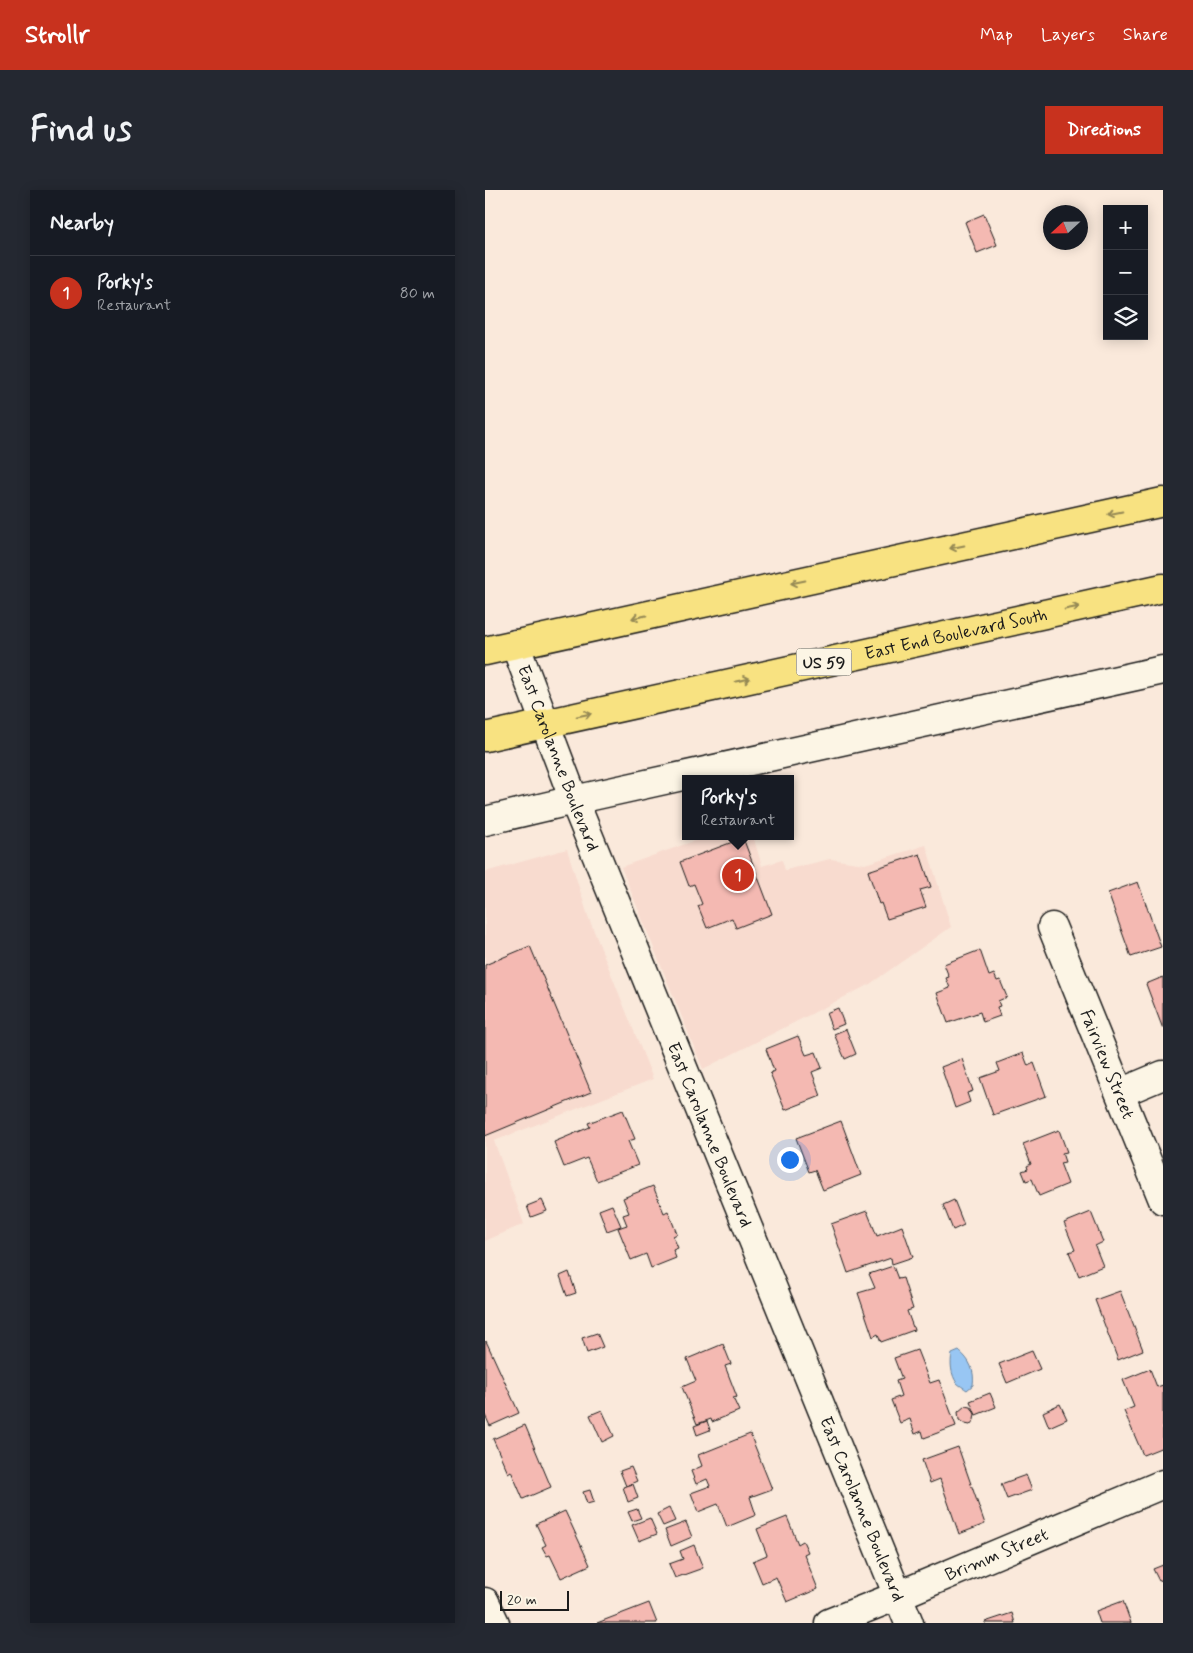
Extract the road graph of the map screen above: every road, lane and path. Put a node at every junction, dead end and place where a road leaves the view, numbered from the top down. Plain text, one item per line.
1 (1163, 502) edge
2 (1163, 588) edge
3 (515, 644) junction
4 (485, 651) edge
5 (1163, 670) edge
6 (545, 723) junction
7 (485, 737) edge
8 (687, 775) edge
9 (682, 776) edge
10 (574, 800) junction
11 (485, 821) edge
12 (1052, 927) dead end
13 (1163, 1075) edge
14 (1120, 1093) junction
15 (1163, 1200) edge
16 (1163, 1484) edge
17 (897, 1596) junction
18 (485, 1602) edge
19 (495, 1623) edge
20 (829, 1623) edge
21 (909, 1623) edge

1 -> 3 highway
6 -> 2 highway, East End Boulevard South / US 59
3 - 4 highway
3 - 6 street, East Carolanne Boulevard
5 - 8 street
6 - 7 highway, East End Boulevard South / US 59
6 - 10 street, East Carolanne Boulevard
9 - 10 street
10 - 11 street
10 - 17 street, East Carolanne Boulevard
12 - 14 street, Fairview Street
13 - 14 street
14 - 15 street, Fairview Street
16 - 17 street, Brimm Street
17 - 20 street, Brimm Street
17 - 21 street, East Carolanne Boulevard
18 - 19 street

